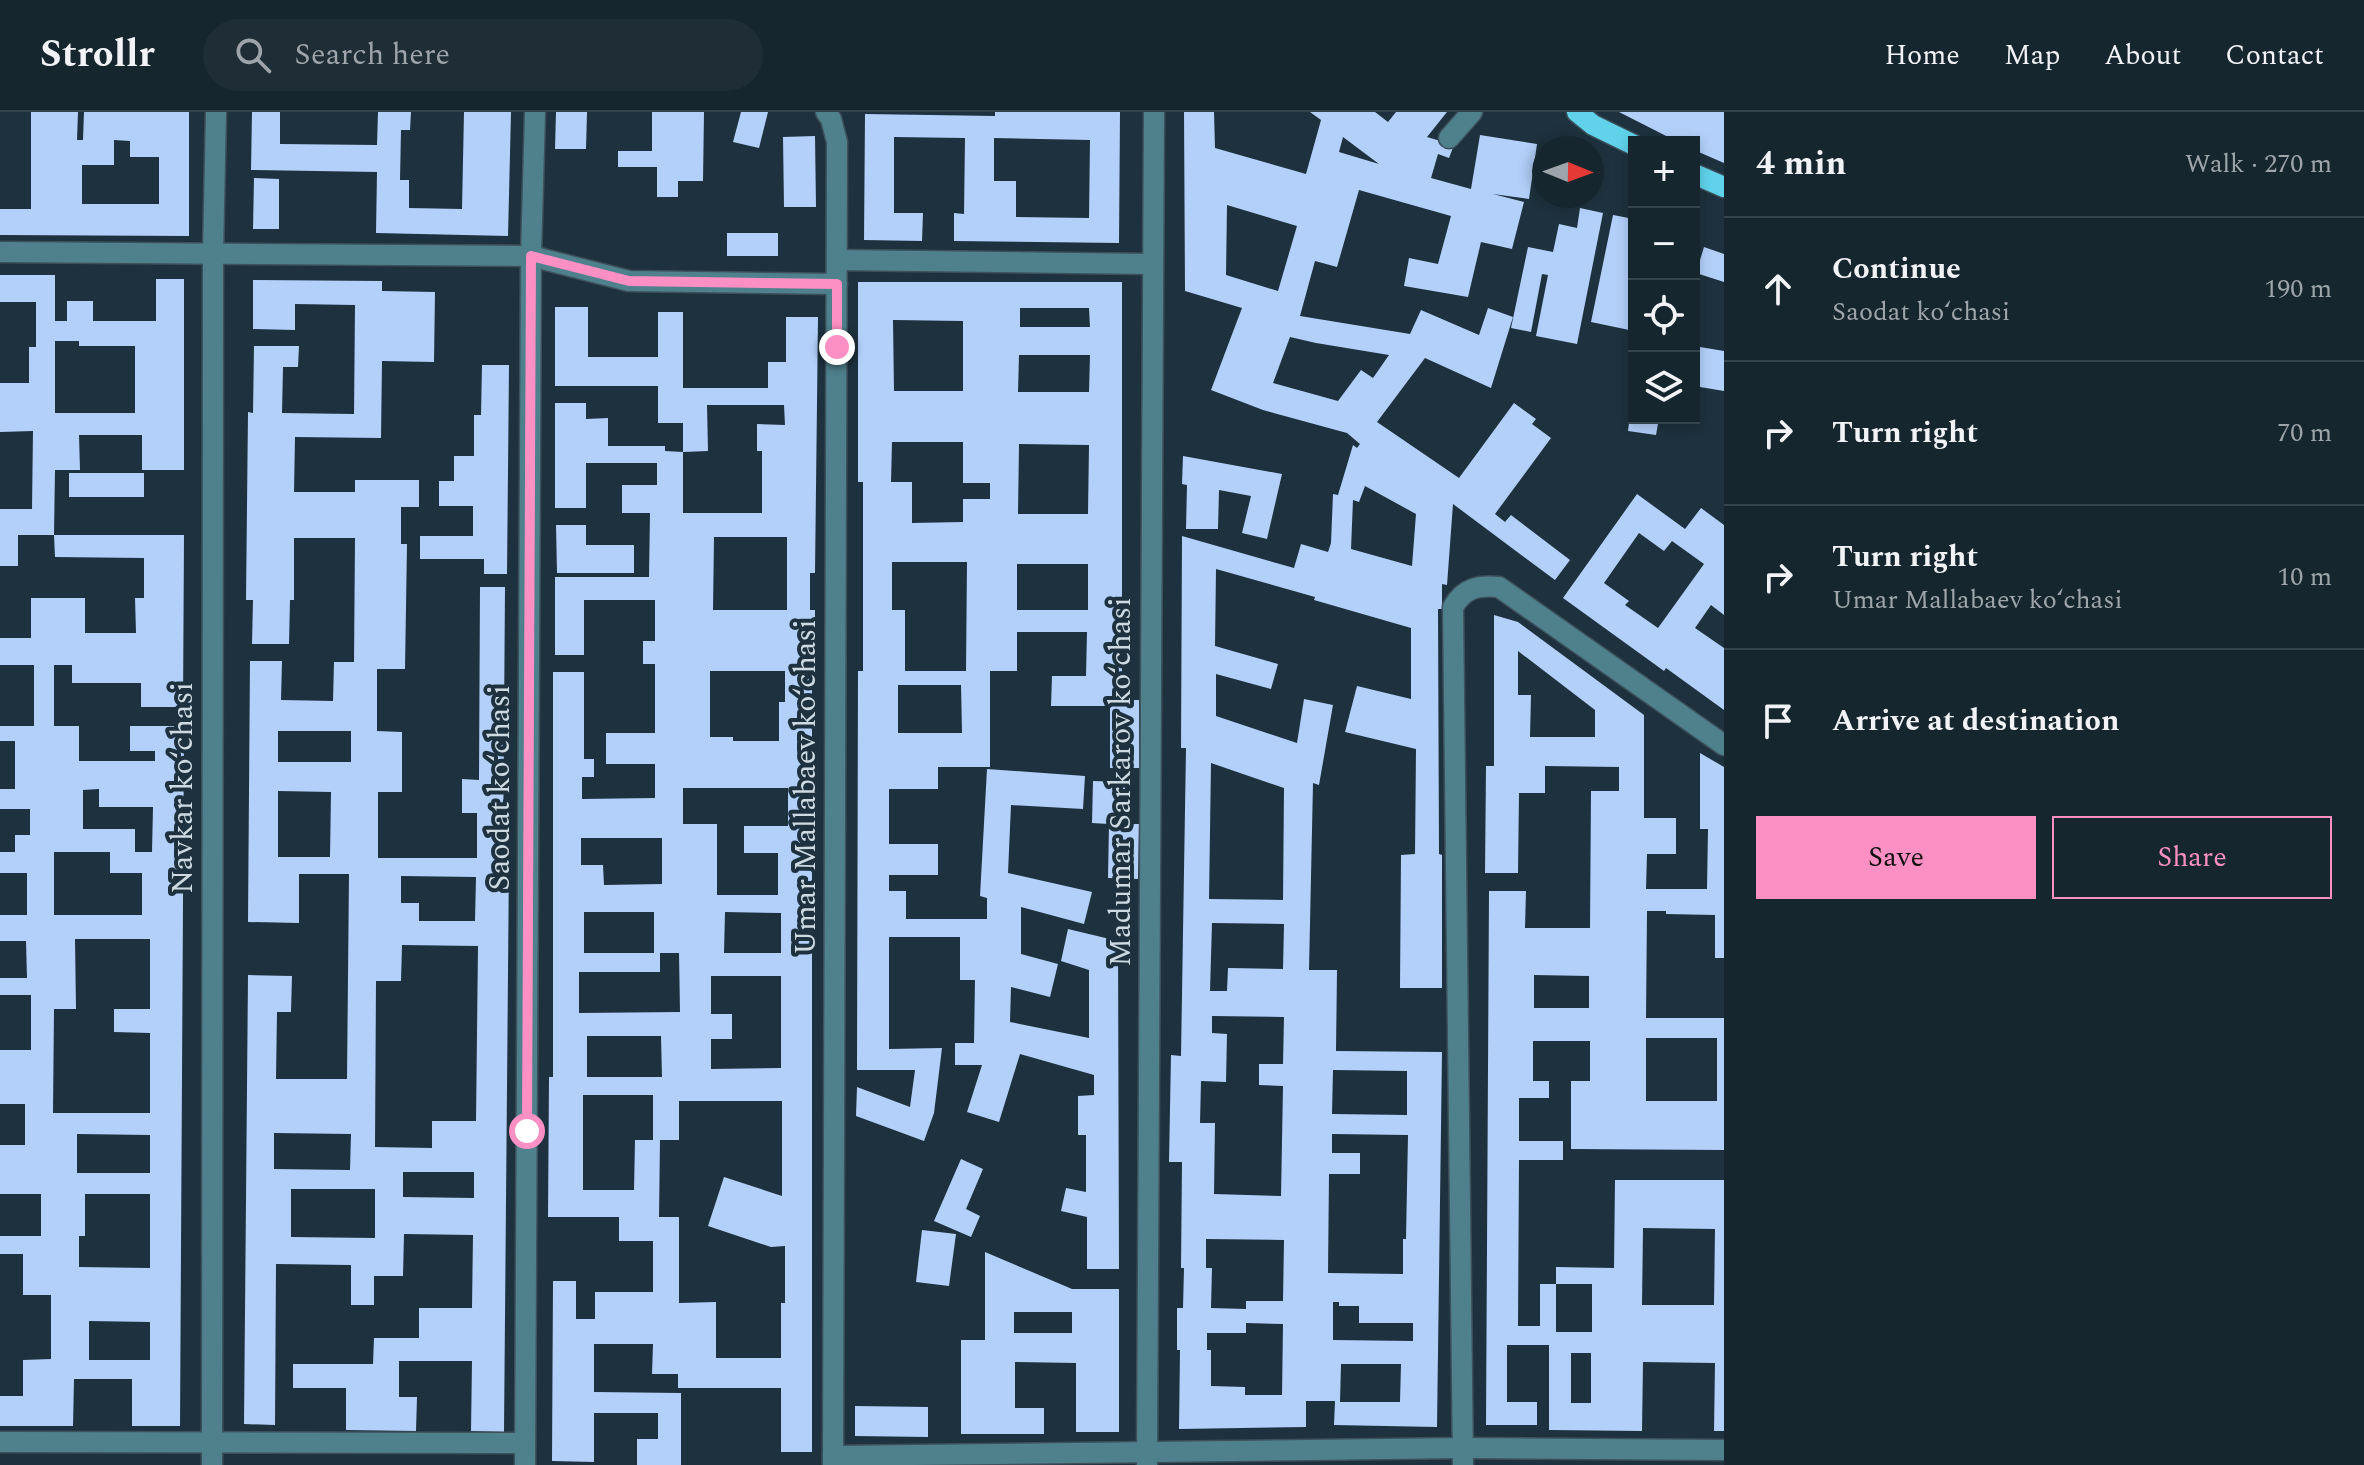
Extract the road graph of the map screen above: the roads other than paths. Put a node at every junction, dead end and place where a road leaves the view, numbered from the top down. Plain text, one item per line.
1 (216, 112) edge
2 (535, 112) edge
3 (826, 112) edge
4 (1154, 112) edge
5 (1472, 112) edge
6 (1577, 112) edge
7 (1449, 138) dead end
8 (1628, 142) edge
9 (1700, 177) edge
10 (1724, 187) edge
11 (0, 252) edge
12 (213, 254) junction
13 (531, 256) junction
14 (837, 260) junction
15 (1152, 264) junction
16 (837, 284) junction
17 (1724, 745) edge
18 (0, 1442) edge
19 (525, 1443) junction
20 (212, 1444) junction
21 (1724, 1450) edge
22 (1463, 1456) edge
23 (1147, 1458) edge
24 (833, 1460) edge
25 (212, 1465) edge
26 (525, 1465) edge

1 - 12 street, Navkar koʻchasi
2 - 13 street, Saodat koʻchasi
3 - 14 street, Umar Mallabaev koʻchasi
4 - 15 street, Madumar Sarkarov koʻchasi
5 - 7 street
6 - 8 main road
9 - 10 main road
11 - 12 street
12 - 13 street
12 - 20 street, Navkar koʻchasi
13 - 16 street
13 - 19 street, Saodat koʻchasi
14 - 15 street
14 - 16 street, Umar Mallabaev koʻchasi
15 - 23 street, Madumar Sarkarov koʻchasi
16 - 24 street, Umar Mallabaev koʻchasi
17 - 22 street
18 - 20 street
19 - 20 street
19 - 26 street, Saodat koʻchasi
20 - 25 street, Navkar koʻchasi
21 - 22 street
22 - 23 street
23 - 24 street

